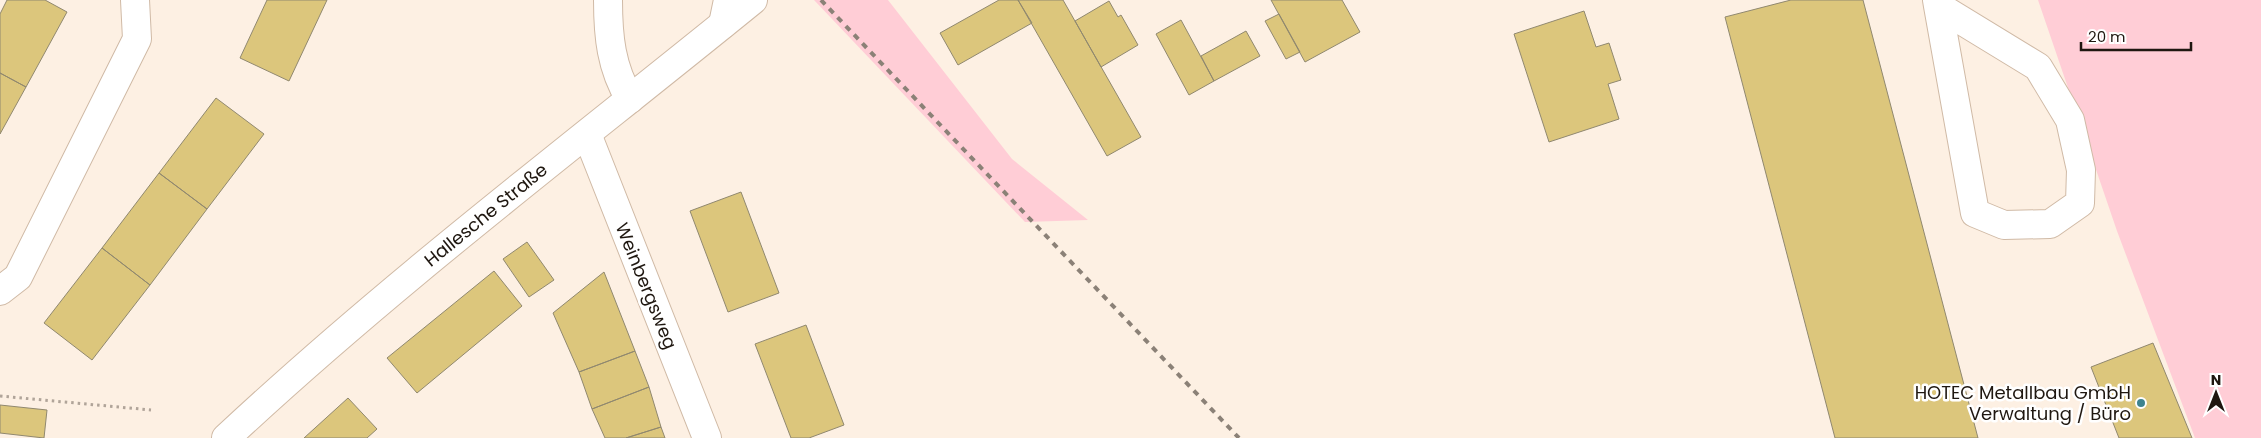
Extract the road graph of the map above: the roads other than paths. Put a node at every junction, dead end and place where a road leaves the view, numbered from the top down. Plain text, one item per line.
1 (134, 0) edge
2 (608, 0) edge
3 (752, 0) edge
4 (1938, 3) edge
5 (726, 12) edge
6 (630, 99) junction
7 (587, 134) junction
8 (0, 292) edge
9 (226, 438) edge
10 (707, 438) edge

1 - 8 street
2 - 6 street
3 - 5 street, Hallesche Straße
4 - 4 street
5 - 6 street, Hallesche Straße
6 - 7 street, Hallesche Straße
7 - 9 street, Hallesche Straße
7 - 10 street, Weinbergsweg

